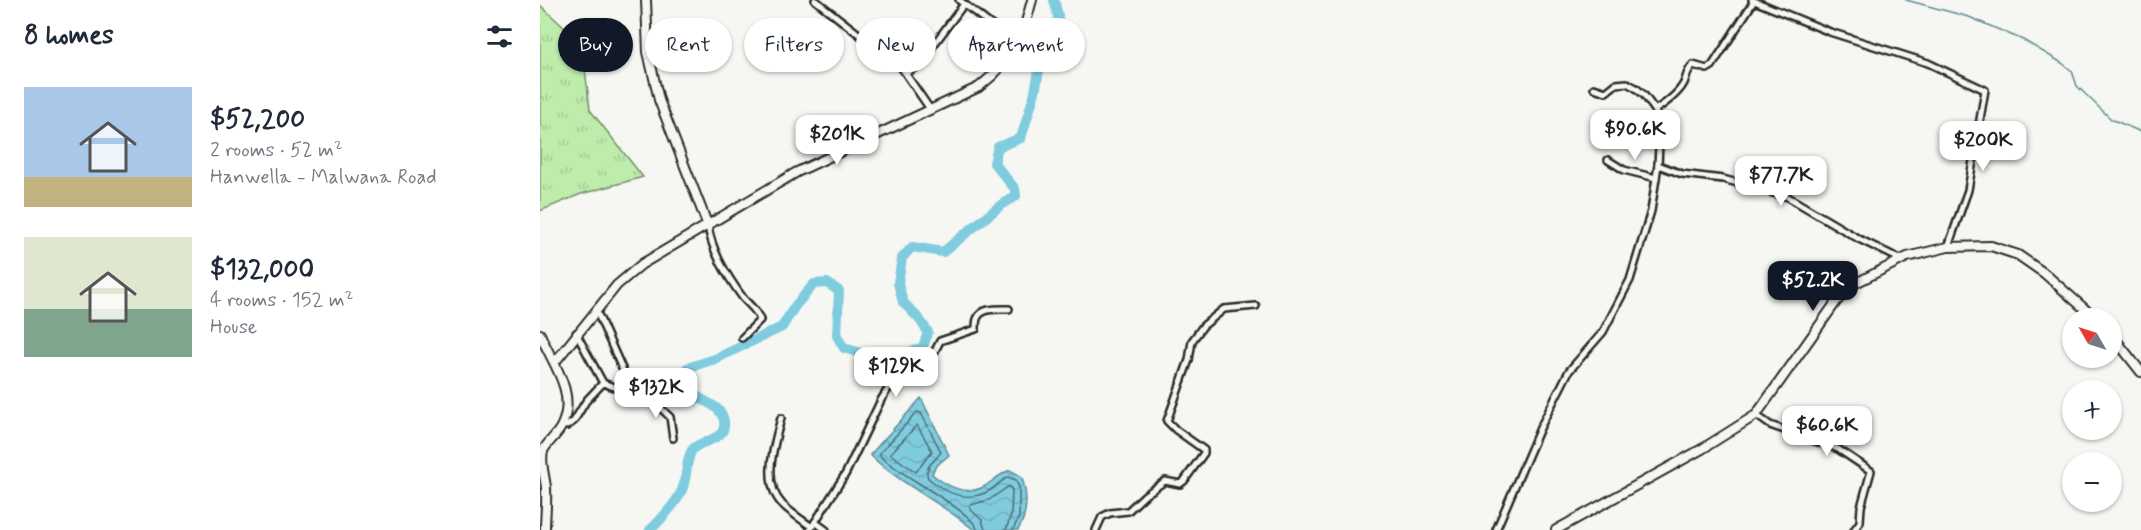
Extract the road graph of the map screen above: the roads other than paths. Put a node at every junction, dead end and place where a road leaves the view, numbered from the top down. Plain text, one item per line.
1 (646, 0) edge
2 (815, 0) edge
3 (959, 0) edge
4 (1032, 0) edge
5 (1753, 1) edge
6 (964, 4) junction
7 (982, 18) edge
8 (1027, 18) edge
9 (996, 72) edge
10 (906, 73) junction
11 (1594, 88) dead end
12 (930, 109) junction
13 (1655, 110) junction
14 (1608, 160) dead end
15 (1658, 165) junction
16 (1656, 178) junction
17 (708, 226) junction
18 (1948, 247) junction
19 (1902, 260) junction
20 (1256, 306) dead end
21 (2084, 308) edge
22 (1008, 309) dead end
23 (596, 310) junction
24 (576, 333) junction
25 (540, 334) edge
26 (742, 338) dead end
27 (2122, 348) edge
28 (555, 362) junction
29 (2141, 372) edge
30 (603, 383) junction
31 (644, 393) junction
32 (1756, 415) junction
33 (781, 418) dead end
34 (562, 425) junction
35 (673, 438) dead end
36 (542, 450) edge
37 (812, 526) edge
38 (545, 530) edge
39 (826, 530) edge
40 (1096, 530) edge
41 (1496, 530) edge
42 (1556, 530) edge
43 (1854, 530) edge

1 - 17 street
2 - 10 street
3 - 6 street
4 - 8 street
5 - 13 street
5 - 18 street
6 - 7 street
6 - 10 street
9 - 12 street
10 - 12 street
11 - 13 street
12 - 17 street
13 - 15 street
14 - 16 street
15 - 16 street
15 - 19 street
16 - 41 street
17 - 23 street
17 - 26 street
18 - 19 street
18 - 21 street
19 - 32 street
20 - 40 street
22 - 37 street
23 - 24 street
23 - 31 street
24 - 28 street
24 - 30 street
25 - 28 street
27 - 29 street
28 - 34 street
30 - 31 street
30 - 34 street
31 - 35 street
32 - 42 street
32 - 43 street
33 - 37 street
34 - 36 street
36 - 38 street
37 - 39 street

